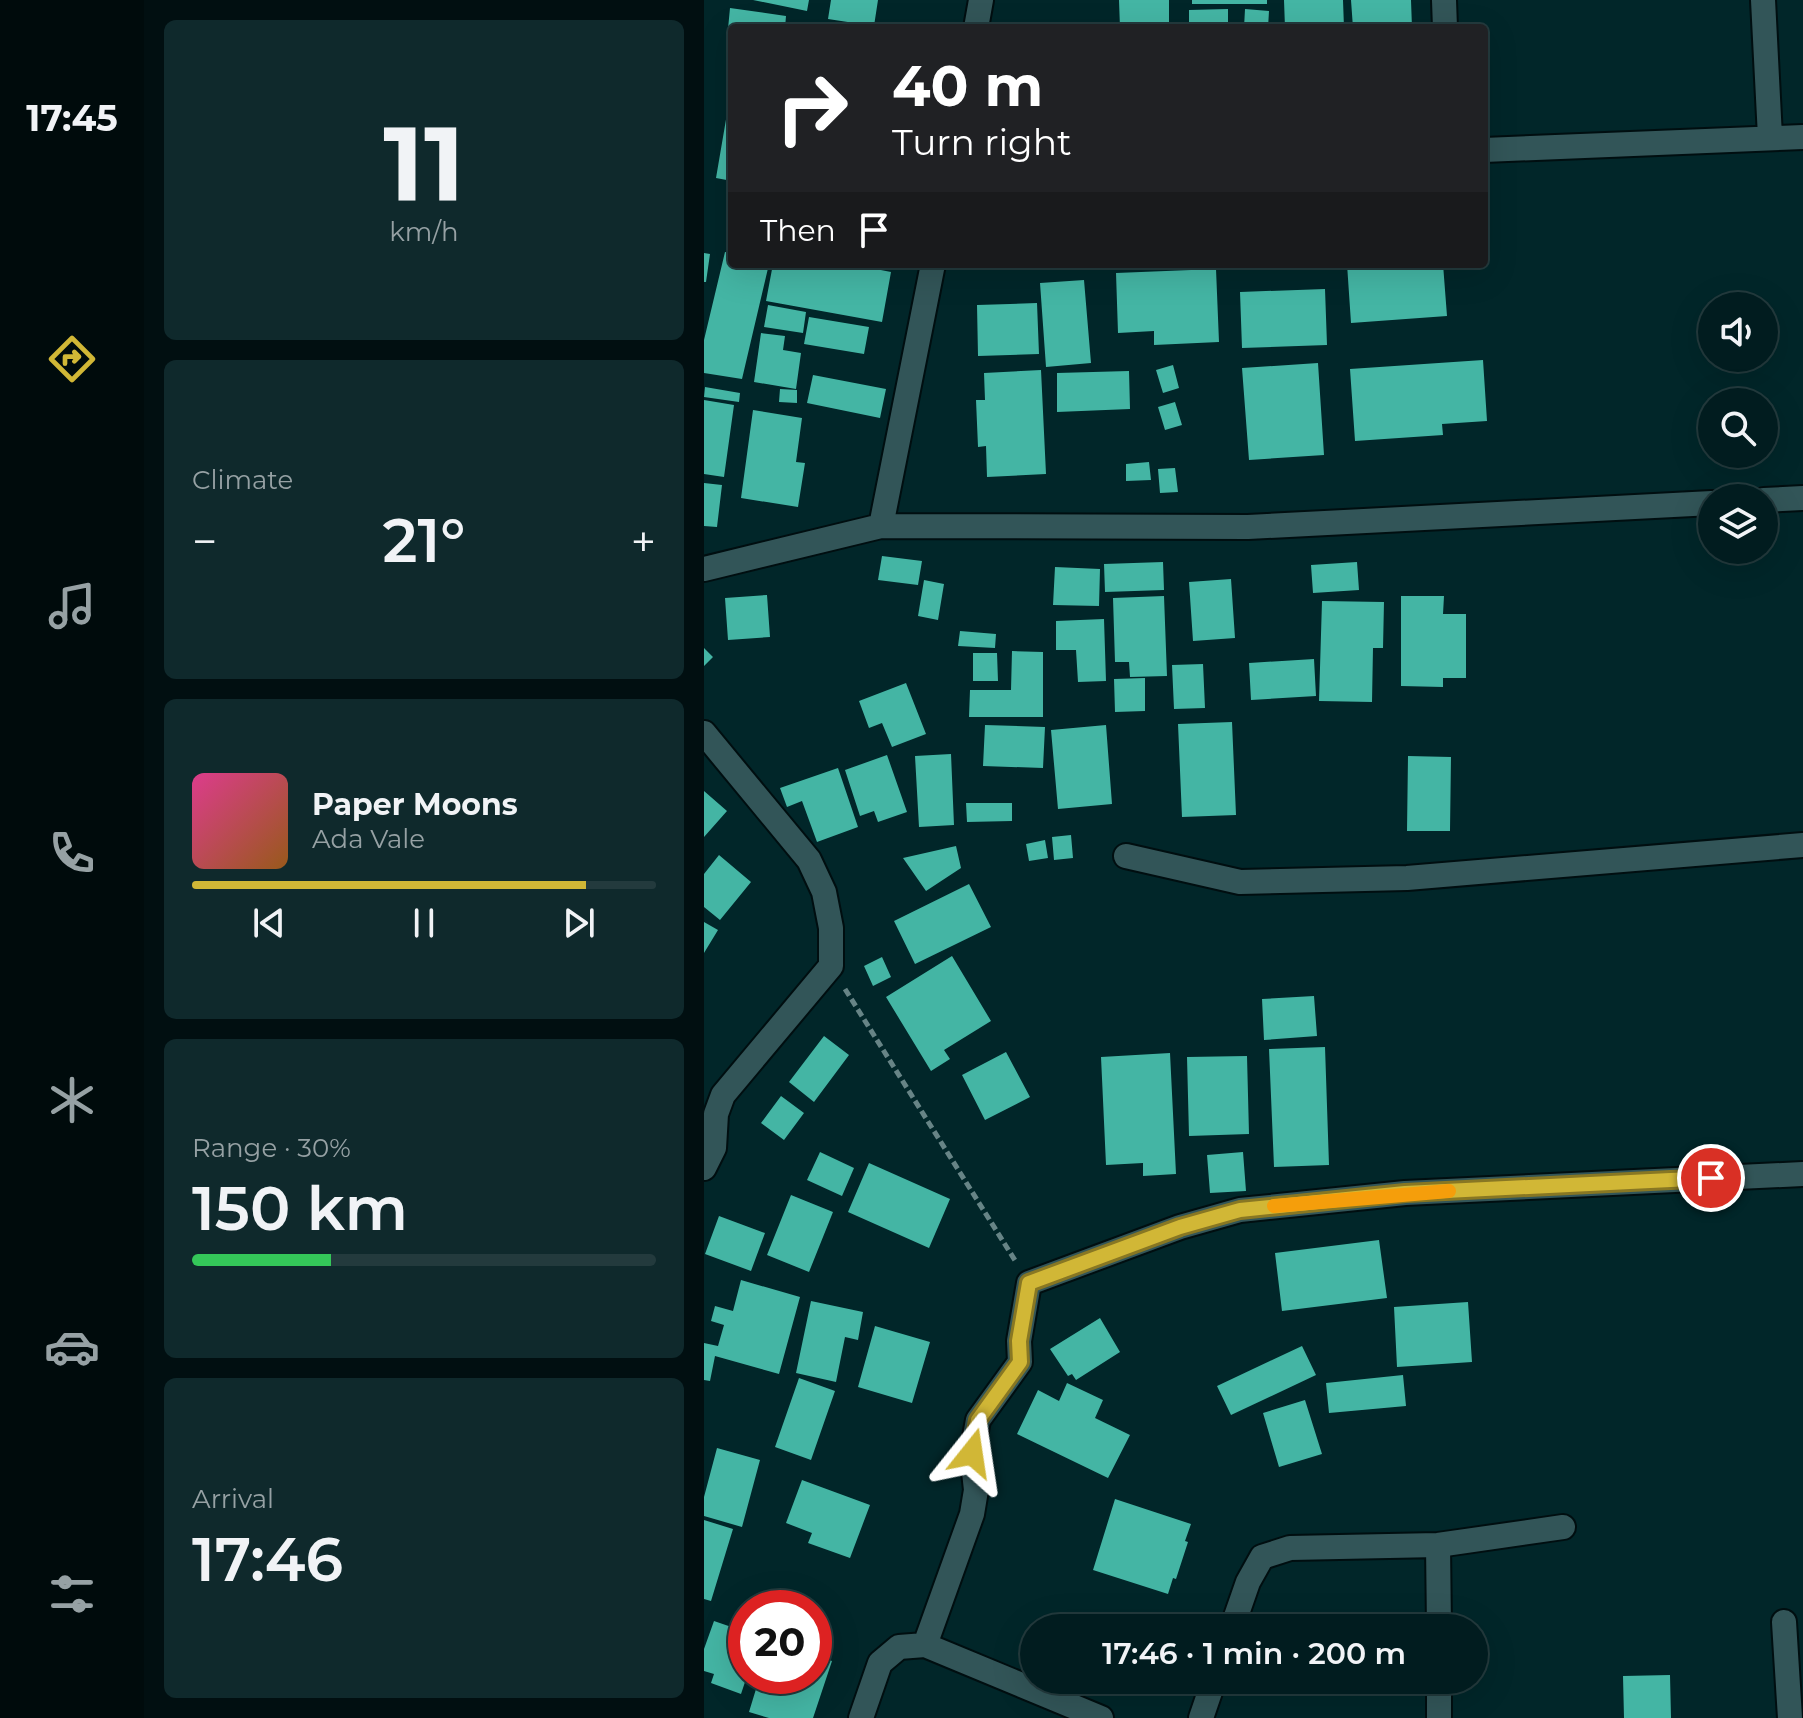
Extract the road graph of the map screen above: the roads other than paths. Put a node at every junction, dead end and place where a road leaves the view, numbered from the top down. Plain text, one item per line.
1 (981, 0) edge
2 (1444, 0) edge
3 (1763, 0) edge
4 (977, 24) edge
5 (1445, 24) edge
6 (1770, 137) junction
7 (1803, 137) edge
8 (1488, 150) edge
9 (932, 268) edge
10 (1803, 498) edge
11 (1778, 499) edge
12 (1698, 504) edge
13 (881, 526) junction
14 (704, 569) edge
15 (704, 733) edge
16 (1803, 845) edge
17 (1126, 856) dead end
18 (704, 1168) edge
19 (1803, 1174) edge
20 (1563, 1527) dead end
21 (1438, 1545) junction
22 (1237, 1614) edge
23 (1439, 1614) edge
24 (1784, 1622) dead end
25 (925, 1645) junction
26 (1209, 1694) edge
27 (1439, 1694) edge
28 (861, 1718) edge
29 (1101, 1718) edge
30 (1201, 1718) edge
31 (1439, 1718) edge
32 (1790, 1718) edge

1 - 4 street
2 - 5 street
3 - 6 street
6 - 7 street
6 - 8 street
9 - 13 street
10 - 11 street
12 - 13 street
13 - 14 street
15 - 18 street
16 - 17 street
19 - 25 street
20 - 21 street
21 - 22 street
21 - 23 street
24 - 32 street
25 - 28 street
25 - 29 street
26 - 30 street
27 - 31 street

